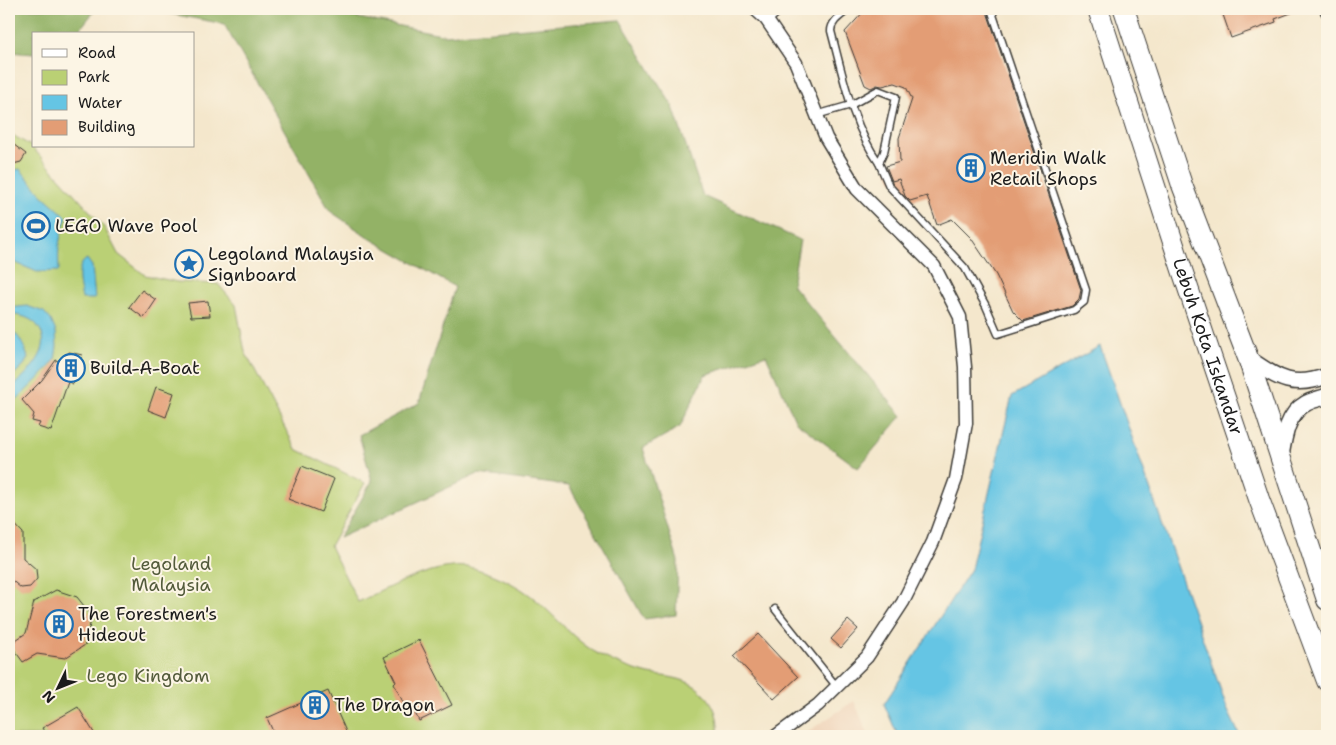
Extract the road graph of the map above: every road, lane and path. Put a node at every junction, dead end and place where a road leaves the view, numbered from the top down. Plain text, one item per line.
1 (755, 9) edge
2 (777, 9) edge
3 (849, 9) edge
4 (991, 9) edge
5 (1098, 9) edge
6 (1124, 9) edge
7 (766, 19) junction
8 (851, 105) junction
9 (816, 115) junction
10 (879, 163) junction
11 (1248, 358) junction
12 (1327, 376) edge
13 (1327, 396) edge
14 (1280, 459) junction
15 (1327, 600) edge
16 (775, 609) dead end
17 (1327, 681) edge
18 (837, 687) junction
19 (776, 736) edge

1 - 7 street
2 - 7 street
3 - 8 lane
4 - 10 lane
5 - 17 highway, Lebuh Kota Iskandar
6 - 11 highway, Lebuh Kota Iskandar
7 - 9 street
8 - 9 lane
8 - 10 lane
8 - 10 lane
9 - 18 street
11 - 12 street
11 - 14 highway, Lebuh Kota Iskandar
13 - 14 street
14 - 15 highway, Lebuh Kota Iskandar
16 - 18 lane
18 - 19 street

